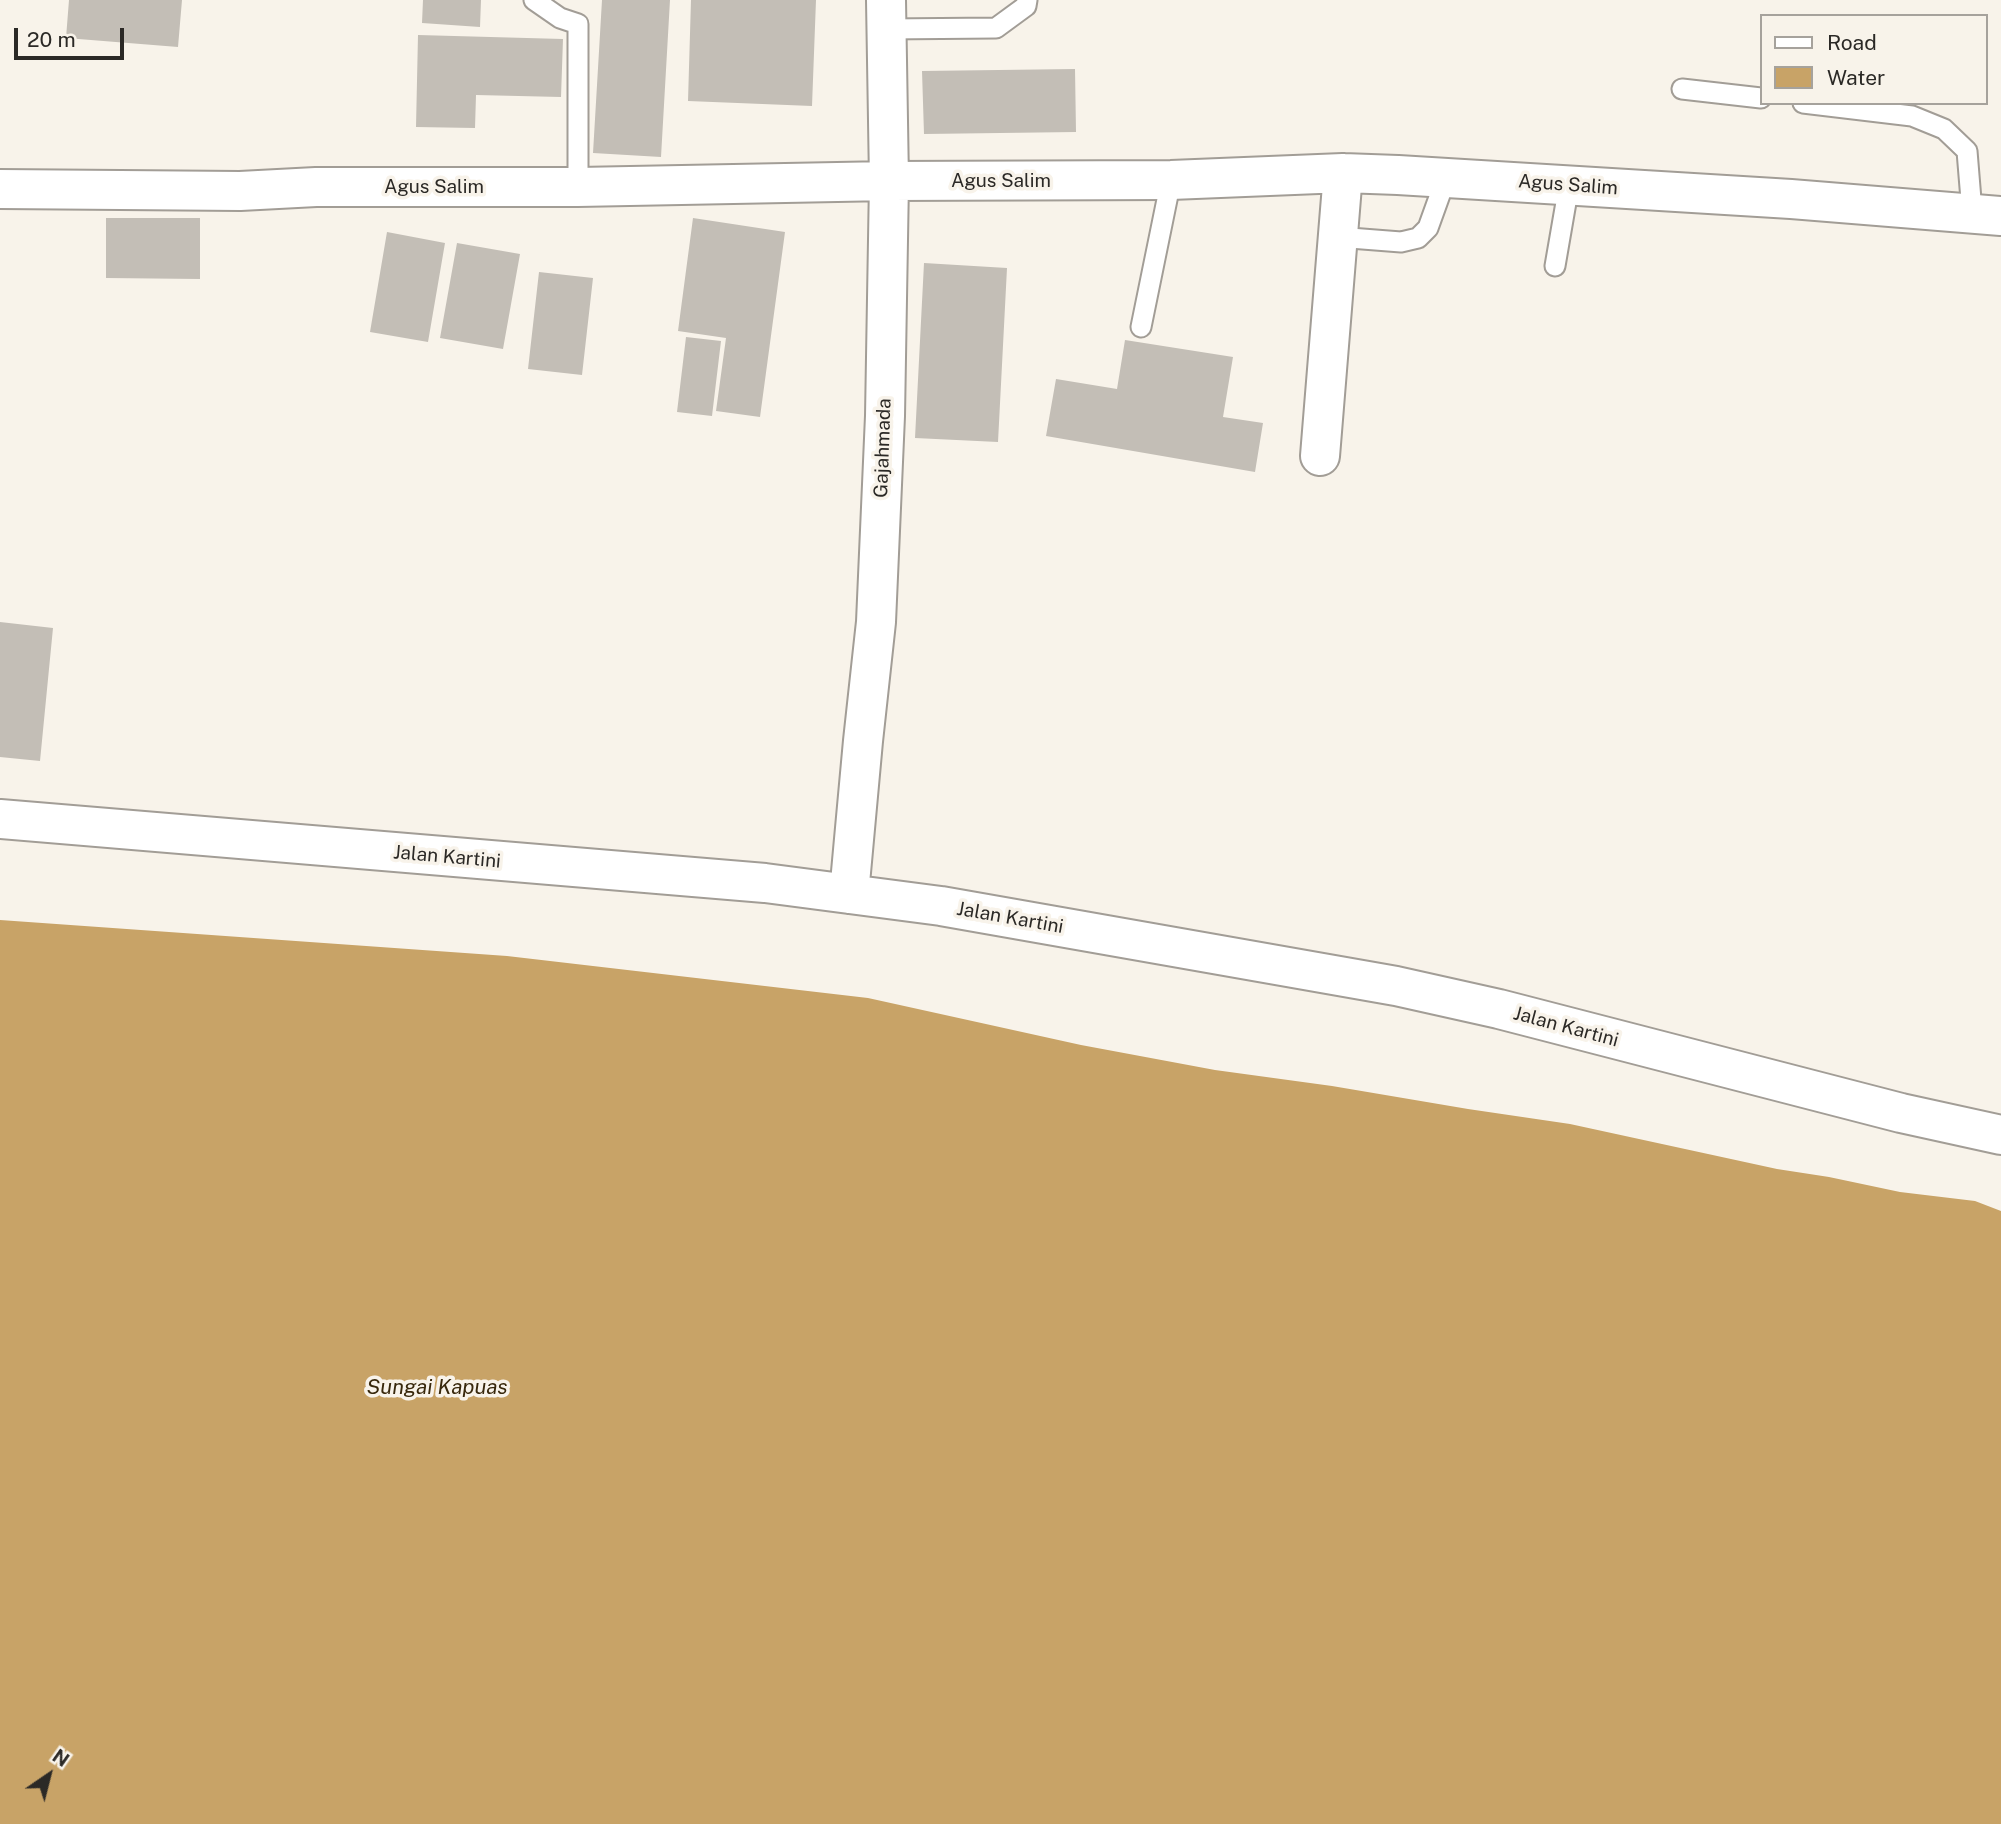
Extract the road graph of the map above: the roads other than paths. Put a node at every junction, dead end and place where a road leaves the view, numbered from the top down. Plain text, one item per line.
1 (534, 0) edge
2 (1027, 0) edge
3 (886, 14) edge
4 (1682, 89) dead end
5 (1759, 99) edge
6 (1820, 105) edge
7 (1343, 173) junction
8 (1446, 178) junction
9 (1171, 180) junction
10 (889, 181) junction
11 (1569, 186) junction
12 (578, 187) junction
13 (0, 189) edge
14 (1986, 214) edge
15 (1338, 237) junction
16 (1555, 266) dead end
17 (1141, 327) dead end
18 (1320, 456) dead end
19 (0, 820) edge
20 (849, 894) junction
21 (2001, 1135) edge

1 - 12 lane
2 - 3 lane
3 - 10 street, Gajahmada
4 - 5 lane
6 - 14 lane
7 - 8 street, Agus Salim
7 - 9 street, Agus Salim
7 - 15 street
8 - 11 street, Agus Salim
8 - 15 lane
9 - 10 street, Agus Salim
9 - 17 lane
10 - 12 street, Agus Salim
10 - 20 street, Gajahmada
11 - 14 street, Agus Salim
11 - 16 lane
12 - 13 street, Agus Salim
15 - 18 street
19 - 20 street, Jalan Kartini
20 - 21 street, Jalan Kartini

